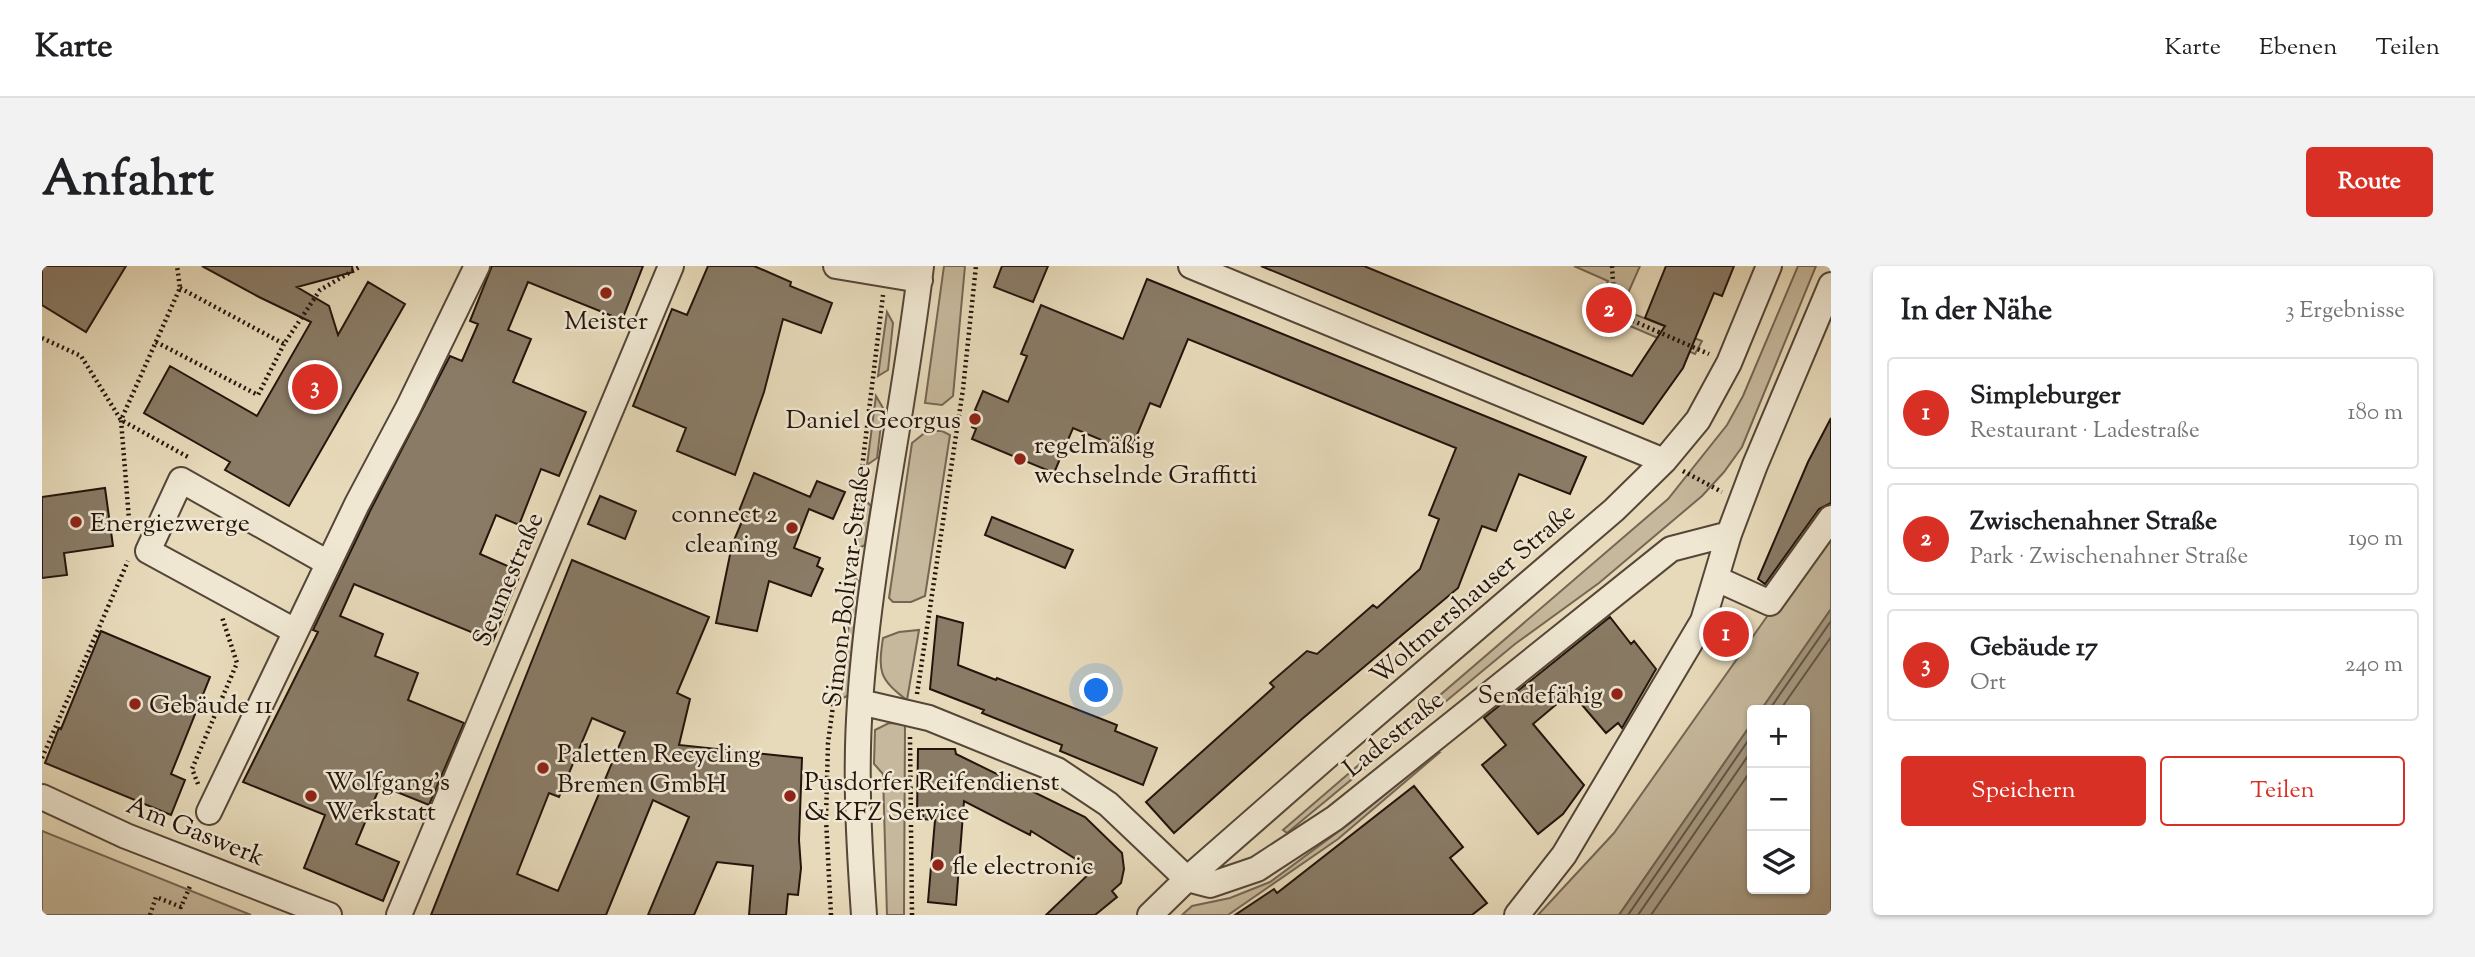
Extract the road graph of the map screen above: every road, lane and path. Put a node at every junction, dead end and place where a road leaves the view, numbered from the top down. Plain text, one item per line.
1 (177, 266) edge
2 (361, 266) edge
3 (477, 266) edge
4 (671, 266) edge
5 (836, 266) edge
6 (975, 266) edge
7 (1191, 266) edge
8 (1612, 266) edge
9 (1769, 266) edge
10 (920, 273) edge
11 (1831, 285) edge
12 (180, 288) junction
13 (42, 338) edge
14 (156, 342) junction
15 (284, 344) junction
16 (1729, 363) junction
17 (121, 420) junction
18 (1664, 461) junction
19 (1694, 477) dead end
20 (1713, 487) dead end
21 (1831, 518) edge
22 (1730, 534) junction
23 (131, 540) dead end
24 (132, 553) dead end
25 (128, 561) junction
26 (328, 563) junction
27 (139, 567) dead end
28 (1717, 579) junction
29 (219, 606) dead end
30 (296, 631) junction
31 (860, 702) junction
32 (914, 713) junction
33 (42, 758) edge
34 (42, 797) edge
35 (209, 812) joint
36 (197, 863) junction
37 (1187, 879) junction
38 (150, 915) edge
39 (329, 915) edge
40 (399, 915) edge
41 (864, 915) edge
42 (912, 915) edge
43 (1150, 915) edge
44 (1517, 915) edge

1 - 12 path
2 - 15 path
3 - 26 street
4 - 40 street, Seumestraße
5 - 10 street
6 - 32 path
7 - 18 street
8 - 16 path
9 - 16 street, Woltmershauser Straße
10 - 31 street, Simon-Bolivar-Straße
11 - 22 street
12 - 14 path
12 - 15 path
13 - 17 path
14 - 15 path
14 - 17 path
16 - 18 street, Woltmershauser Straße
17 - 23 path
18 - 37 street, Woltmershauser Straße
19 - 20 path
21 - 28 street
22 - 28 street
22 - 37 street, Ladestraße
24 - 25 path
25 - 27 path
25 - 33 path
26 - 30 street
26 - 30 street
28 - 44 street
29 - 35 path
30 - 35 street
31 - 32 street
31 - 41 street, Simon-Bolivar-Straße
32 - 37 street
32 - 42 path
34 - 36 street, Am Gaswerk
36 - 38 path
36 - 39 street, Am Gaswerk
37 - 43 street, Woltmershauser Straße

